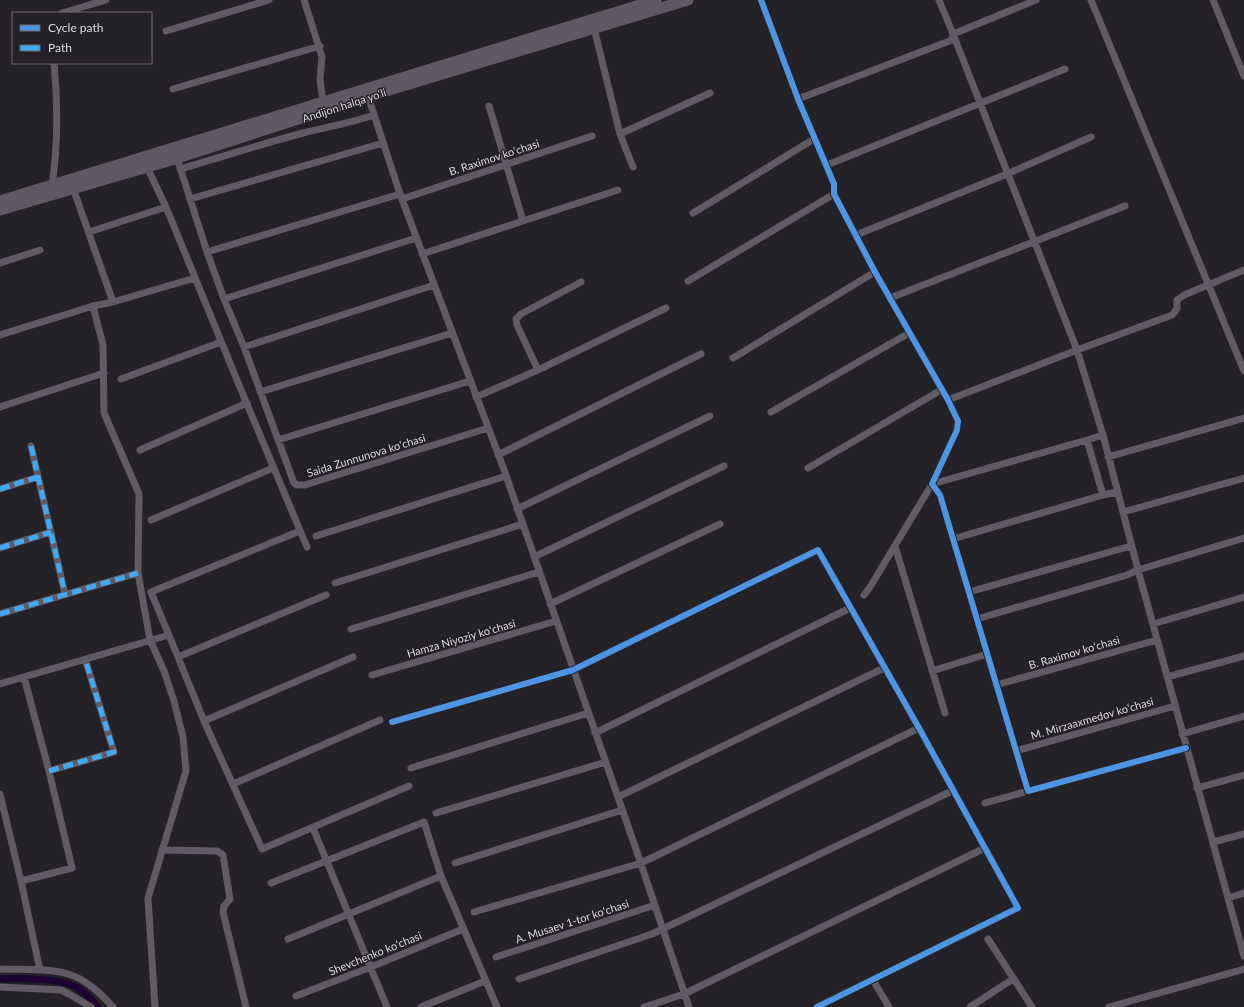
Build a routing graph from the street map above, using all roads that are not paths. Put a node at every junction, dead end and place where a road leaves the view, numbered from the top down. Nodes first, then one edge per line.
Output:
1 (106, 0) edge
2 (269, 0) edge
3 (304, 0) edge
4 (656, 0) edge
5 (688, 0) edge
6 (762, 0) edge
7 (938, 0) edge
8 (1036, 0) edge
9 (1091, 0) edge
10 (1213, 0) edge
11 (65, 12) edge
12 (594, 28) junction
13 (166, 31) dead end
14 (953, 34) junction
15 (320, 46) junction
16 (54, 64) edge
17 (1065, 69) dead end
18 (1244, 76) edge
19 (173, 89) dead end
20 (367, 93) junction
21 (710, 93) dead end
22 (798, 99) junction
23 (323, 102) junction
24 (980, 104) junction
25 (489, 106) dead end
26 (374, 115) junction
27 (620, 134) junction
28 (592, 136) dead end
29 (1091, 137) dead end
30 (814, 139) junction
31 (383, 143) junction
32 (178, 163) junction
33 (506, 165) junction
34 (827, 165) junction
35 (148, 167) junction
36 (633, 167) dead end
37 (1007, 174) junction
38 (52, 185) junction
39 (73, 188) junction
40 (618, 190) dead end
41 (834, 194) junction
42 (401, 196) junction
43 (190, 199) junction
44 (0, 201) edge
45 (1125, 206) dead end
46 (166, 207) junction
47 (0, 210) edge
48 (693, 213) dead end
49 (524, 221) junction
50 (89, 232) junction
51 (856, 235) junction
52 (416, 238) junction
53 (1035, 242) junction
54 (40, 250) dead end
55 (207, 252) junction
56 (422, 254) junction
57 (0, 263) edge
58 (1244, 270) edge
59 (875, 272) junction
60 (195, 278) junction
61 (688, 281) dead end
62 (581, 282) dead end
63 (1210, 285) junction
64 (434, 286) junction
65 (890, 298) junction
66 (224, 299) junction
67 (113, 302) junction
68 (93, 306) junction
69 (666, 308) dead end
70 (452, 333) junction
71 (909, 333) junction
72 (0, 335) edge
73 (221, 342) junction
74 (244, 347) junction
75 (1077, 350) junction
76 (701, 354) dead end
77 (733, 358) dead end
78 (538, 370) junction
79 (1244, 371) edge
80 (104, 373) junction
81 (122, 380) dead end
82 (470, 381) junction
83 (941, 390) junction
84 (260, 392) junction
85 (476, 397) junction
86 (948, 400) junction
87 (247, 404) junction
88 (0, 407) edge
89 (771, 412) dead end
90 (710, 416) dead end
91 (1244, 418) edge
92 (488, 428) junction
93 (1103, 435) junction
94 (278, 440) junction
95 (1087, 440) junction
96 (31, 446) dead end
97 (140, 450) dead end
98 (498, 455) junction
99 (1108, 457) junction
100 (724, 466) dead end
101 (273, 468) junction
102 (808, 468) dead end
103 (506, 476) junction
104 (38, 477) junction
105 (1244, 478) edge
106 (932, 484) junction
107 (0, 489) edge
108 (1117, 492) junction
109 (1103, 495) junction
110 (517, 509) junction
111 (1123, 512) junction
112 (151, 520) dead end
113 (523, 524) junction
114 (720, 524) dead end
115 (300, 531) junction
116 (51, 532) junction
117 (316, 536) dead end
118 (1244, 538) edge
119 (953, 539) junction
120 (895, 546) junction
121 (1131, 546) junction
122 (0, 548) edge
123 (307, 548) dead end
124 (534, 557) junction
125 (1138, 570) junction
126 (539, 572) junction
127 (138, 573) junction
128 (335, 583) dead end
129 (969, 592) junction
130 (65, 594) junction
131 (326, 595) dead end
132 (864, 595) dead end
133 (1244, 597) edge
134 (550, 604) junction
135 (850, 608) junction
136 (0, 614) edge
137 (977, 619) junction
138 (556, 621) junction
139 (1152, 624) junction
140 (351, 629) dead end
141 (169, 635) junction
142 (150, 640) junction
143 (1157, 640) junction
144 (987, 654) junction
145 (178, 656) junction
146 (1244, 656) edge
147 (353, 657) dead end
148 (85, 659) junction
149 (884, 668) junction
150 (573, 670) junction
151 (932, 671) junction
152 (372, 675) dead end
153 (24, 677) junction
154 (1167, 677) junction
155 (0, 684) edge
156 (996, 685) junction
157 (1175, 706) junction
158 (588, 713) junction
159 (945, 713) dead end
160 (1244, 716) edge
161 (380, 720) dead end
162 (204, 721) junction
163 (392, 722) dead end
164 (919, 728) junction
165 (595, 733) junction
166 (1182, 734) junction
167 (1186, 748) junction
168 (1016, 751) junction
169 (606, 762) junction
170 (411, 768) dead end
171 (49, 771) junction
172 (1244, 775) edge
173 (233, 784) junction
174 (409, 786) dead end
175 (1197, 788) junction
176 (954, 790) junction
177 (1028, 791) junction
178 (0, 794) edge
179 (618, 797) junction
180 (985, 803) dead end
181 (622, 810) junction
182 (436, 813) dead end
183 (313, 828) junction
184 (1244, 834) edge
185 (1213, 842) junction
186 (985, 848) junction
187 (162, 850) junction
188 (327, 861) junction
189 (455, 863) dead end
190 (641, 864) junction
191 (441, 876) junction
192 (21, 881) junction
193 (271, 883) dead end
194 (1244, 894) edge
195 (1228, 898) junction
196 (655, 905) junction
197 (474, 912) dead end
198 (349, 913) junction
199 (463, 929) junction
200 (663, 929) junction
201 (288, 939) dead end
202 (988, 939) dead end
203 (1244, 954) edge
204 (496, 957) dead end
205 (371, 967) junction
206 (0, 969) edge
207 (1244, 969) edge
208 (40, 970) junction
209 (518, 979) dead end
210 (1013, 979) junction
211 (873, 980) junction
212 (485, 981) junction
213 (0, 987) edge
214 (684, 994) junction
215 (296, 996) dead end
216 (90, 1007) edge
217 (113, 1007) edge
218 (155, 1007) edge
219 (246, 1007) edge
220 (387, 1007) edge
221 (421, 1007) edge
222 (497, 1007) edge
223 (644, 1007) edge
224 (689, 1007) edge
225 (817, 1007) edge
226 (889, 1007) edge
227 (970, 1007) edge
228 (1032, 1007) edge
229 (1110, 1007) edge

1 - 11 street
2 - 13 street
3 - 15 street
4 - 20 highway, Andijon halqa yo‘li
5 - 12 highway, Andijon halqa yo‘li
6 - 22 street
7 - 14 street
8 - 14 street
9 - 63 street
10 - 18 street
12 - 20 highway, Andijon halqa yo‘li
12 - 27 street
14 - 22 street
14 - 24 street
15 - 19 street
15 - 23 street
16 - 38 street
17 - 24 street
20 - 23 highway, Andijon halqa yo‘li
20 - 26 street
20 - 32 highway, Andijon halqa yo‘li
21 - 27 street
22 - 30 street
23 - 38 highway, Andijon halqa yo‘li
24 - 34 street
24 - 37 street
25 - 33 street
26 - 31 street
26 - 32 street
27 - 36 street
28 - 33 street, B. Raximov koʻchasi
29 - 37 street
30 - 34 street
30 - 48 street
31 - 42 street
31 - 43 street
32 - 35 highway, Andijon halqa yo‘li
32 - 43 street
33 - 42 street, B. Raximov koʻchasi
33 - 49 street
34 - 41 street
35 - 39 highway, Andijon halqa yo‘li
35 - 46 street
37 - 51 street
37 - 53 street
38 - 44 highway, Andijon halqa yo‘li
39 - 47 highway, Andijon halqa yo‘li
39 - 50 street
40 - 49 street
41 - 51 street
41 - 61 street
42 - 52 street
42 - 55 street, B. Raximov koʻchasi
43 - 55 street
45 - 53 street
46 - 50 street
46 - 60 street
49 - 56 street
50 - 67 street
51 - 59 street
52 - 56 street
52 - 66 street
53 - 65 street
53 - 75 street
54 - 57 street
55 - 66 street
56 - 64 street
58 - 63 street
59 - 65 street
59 - 77 street
60 - 67 street
60 - 73 street
62 - 78 street
63 - 75 street
63 - 79 street
64 - 70 street
64 - 74 street
65 - 71 street
66 - 74 street
67 - 68 street
68 - 72 street
68 - 80 street
69 - 78 street
70 - 82 street
70 - 84 street
71 - 83 street
71 - 89 street
73 - 81 street
73 - 87 street
74 - 84 street
75 - 86 street
75 - 93 street
76 - 98 street
78 - 85 street
80 - 88 street
80 - 127 street
82 - 85 street
82 - 94 street
83 - 86 street
83 - 102 street
84 - 94 street
85 - 92 street
86 - 106 street
87 - 97 street
87 - 101 street
90 - 110 street
91 - 99 street
92 - 94 street, Saida Zunnunova koʻchasi
92 - 98 street
93 - 95 street
93 - 99 street
95 - 106 street
95 - 109 street
96 - 104 street
98 - 103 street
99 - 108 street
100 - 124 street
101 - 112 street
101 - 115 street
103 - 110 street
103 - 117 street
104 - 107 street
104 - 116 street
105 - 111 street
106 - 119 street
106 - 120 street
108 - 109 street
108 - 111 street
109 - 119 street
110 - 113 street
111 - 121 street
113 - 124 street
113 - 128 street
114 - 134 street
115 - 123 street
115 - 141 street
116 - 122 street
116 - 130 street
118 - 125 street
119 - 129 street
120 - 132 street
120 - 151 street
121 - 125 street
121 - 129 street
124 - 126 street
125 - 137 street
125 - 139 street
126 - 134 street
126 - 140 street
127 - 130 street
127 - 142 street
129 - 137 street
130 - 136 street
131 - 145 street
133 - 139 street
134 - 138 street
135 - 149 street
135 - 150 street
135 - 165 street
137 - 144 street
138 - 150 street
138 - 152 street, Hamza Niyoziy koʻchasi
139 - 143 street
141 - 142 street
141 - 145 street
142 - 148 street
142 - 187 street
143 - 154 street
143 - 156 street, B. Raximov koʻchasi
144 - 151 street
144 - 156 street
145 - 162 street
146 - 154 street
147 - 162 street
148 - 153 street
148 - 171 street
149 - 164 street
149 - 179 street
150 - 158 street
150 - 163 street
151 - 159 street
153 - 155 street
153 - 171 street
154 - 157 street
156 - 168 street
157 - 166 street
157 - 168 street, M. Mirzaaxmedov koʻchasi
158 - 165 street
158 - 170 street
160 - 166 street
161 - 173 street
162 - 173 street
164 - 176 street
164 - 190 street
165 - 169 street
166 - 167 street
167 - 175 street
167 - 177 street
168 - 177 street
169 - 179 street
169 - 182 street
171 - 192 street
172 - 175 street
173 - 183 street
174 - 183 street
175 - 185 street
176 - 186 street
176 - 200 street
177 - 180 street
178 - 192 street
179 - 181 street
181 - 189 street
181 - 190 street
183 - 188 street
184 - 185 street
185 - 195 street
186 - 211 street
186 - 214 street
187 - 218 street
187 - 219 street
188 - 191 street
188 - 193 street
188 - 198 street
190 - 196 street
190 - 197 street
191 - 198 street
191 - 199 street
192 - 208 street
194 - 195 street
195 - 203 street
196 - 200 street
196 - 204 street, A. Musaev 1-tor koʻchasi
198 - 201 street
198 - 205 street
199 - 205 street, Shevchenko koʻchasi
199 - 212 street
200 - 209 street
200 - 214 street
202 - 210 street
205 - 215 street, Shevchenko koʻchasi
205 - 220 street
206 - 208 street
207 - 229 street
208 - 217 street
210 - 227 street
210 - 228 street
211 - 225 street
211 - 226 street
212 - 221 street
212 - 222 street
213 - 216 street
214 - 223 street
214 - 224 street

